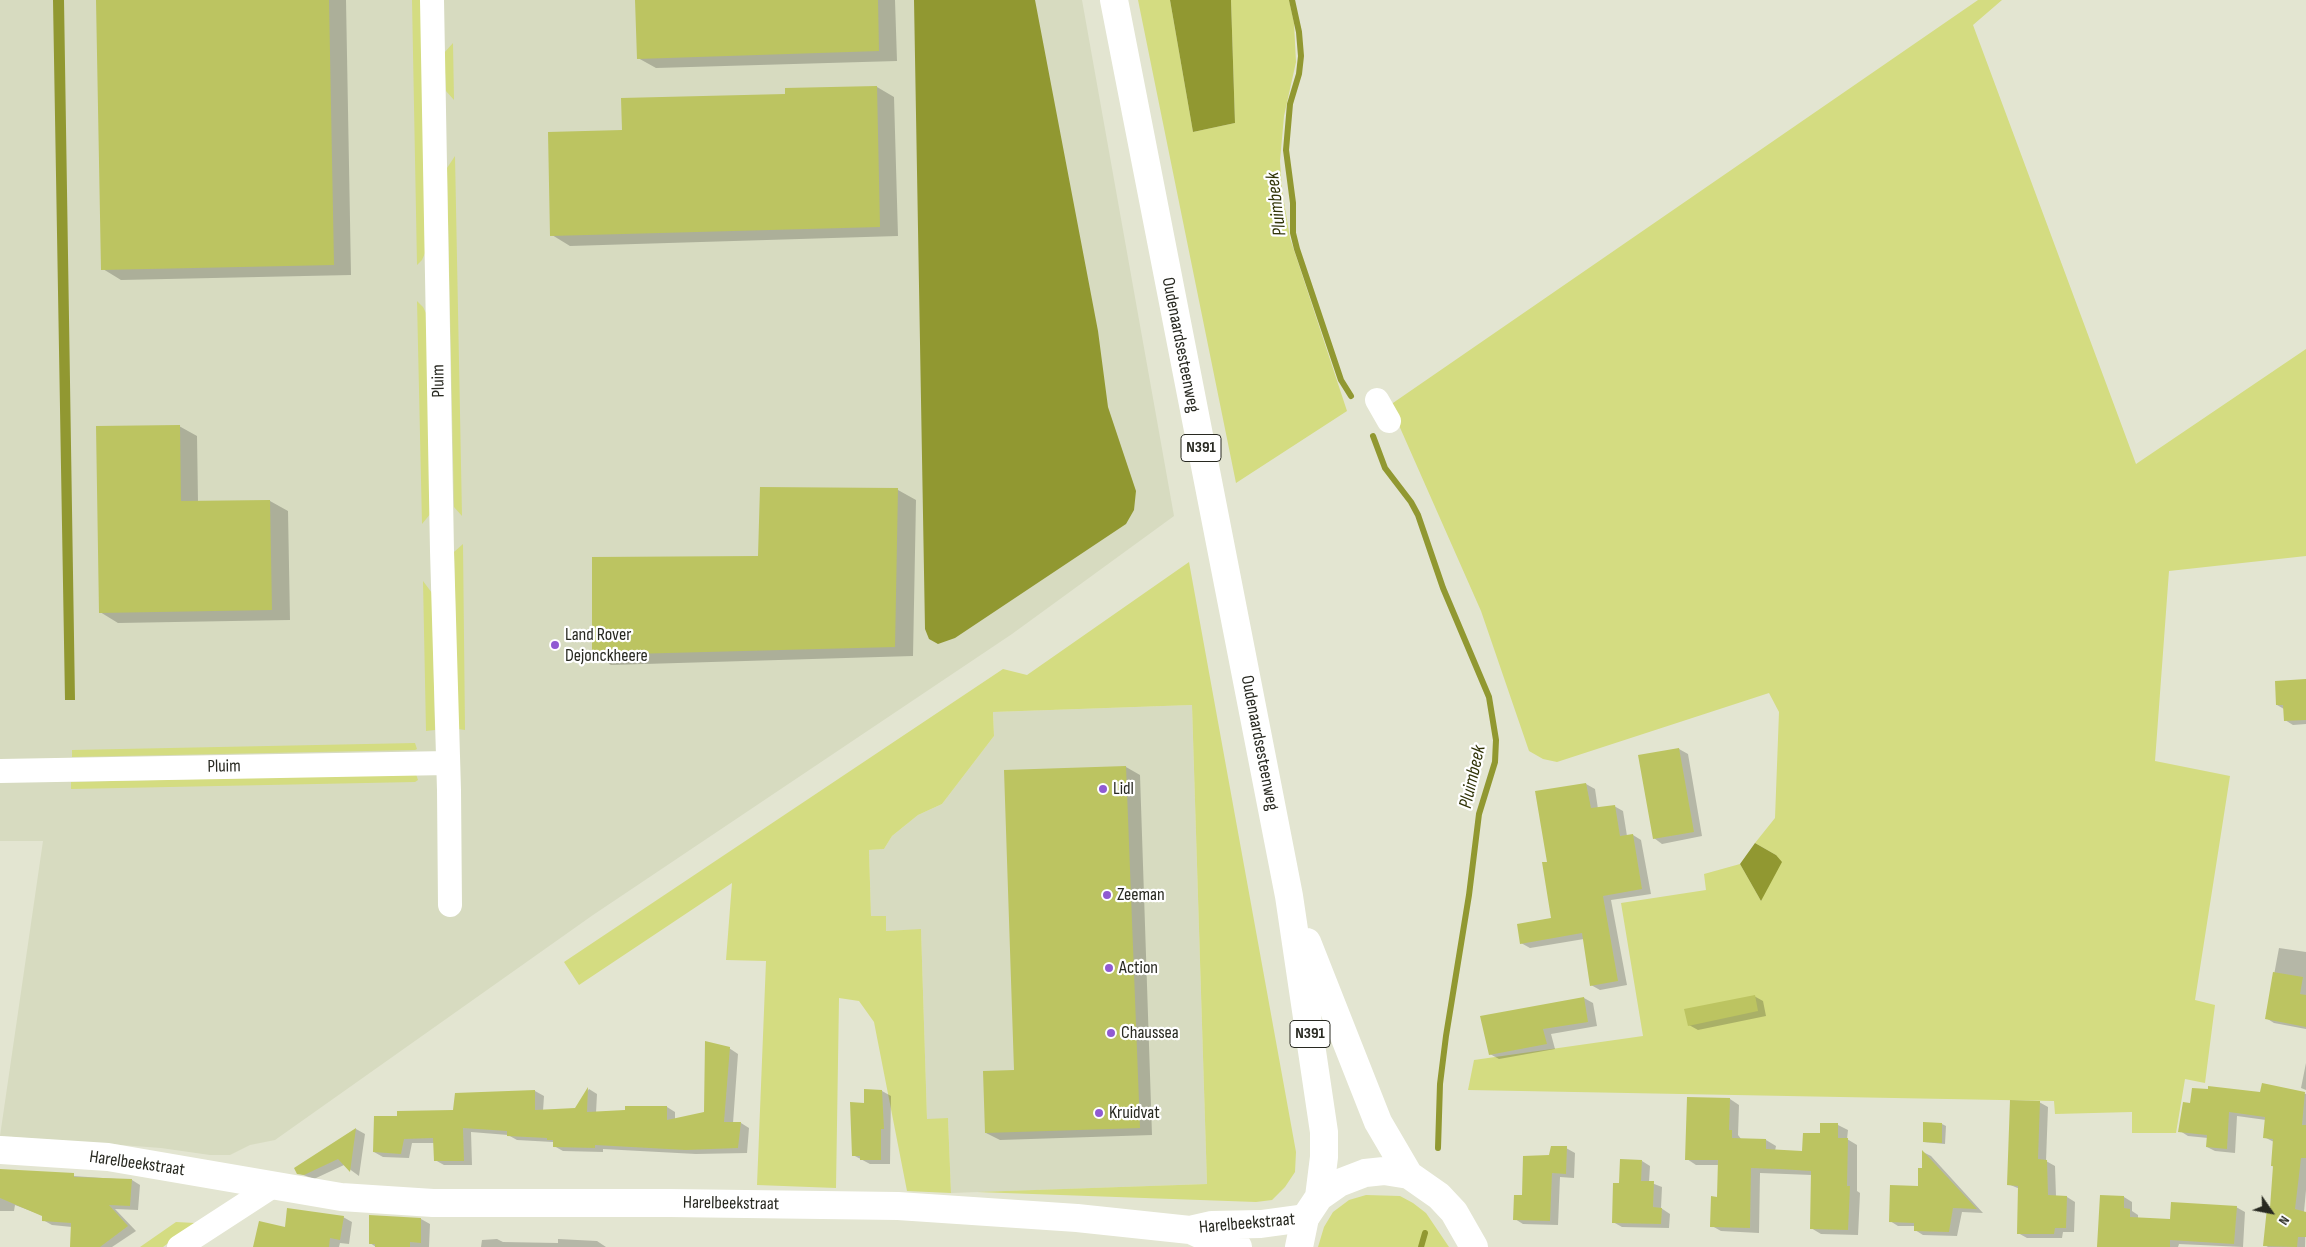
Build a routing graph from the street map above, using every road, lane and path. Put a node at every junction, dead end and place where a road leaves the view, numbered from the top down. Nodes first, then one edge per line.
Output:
1 (432, 0) edge
2 (1114, 0) edge
3 (1377, 400) dead end
4 (1389, 421) dead end
5 (448, 763) junction
6 (0, 771) edge
7 (1289, 896) junction
8 (450, 904) dead end
9 (0, 1150) edge
10 (1409, 1175) junction
11 (273, 1186) junction
12 (1312, 1208) junction
13 (1190, 1230) junction
14 (179, 1247) edge
15 (1238, 1247) edge
16 (1299, 1247) edge
17 (1474, 1247) edge

1 - 5 street, Pluim
2 - 7 main road, Oudenaardsesteenweg / N391
3 - 4 street
5 - 6 street, Pluim
5 - 8 street, Pluim
7 - 10 main road, Oudenaardsesteenweg / N391
7 - 12 main road, Oudenaardsesteenweg / N391
9 - 11 main road, Harelbeekstraat
10 - 12 main road, N391
10 - 17 main road, N391
11 - 13 main road, Harelbeekstraat
11 - 14 street
12 - 13 main road, Harelbeekstraat
12 - 16 main road, N391
13 - 15 main road, Harelbeekstraat

